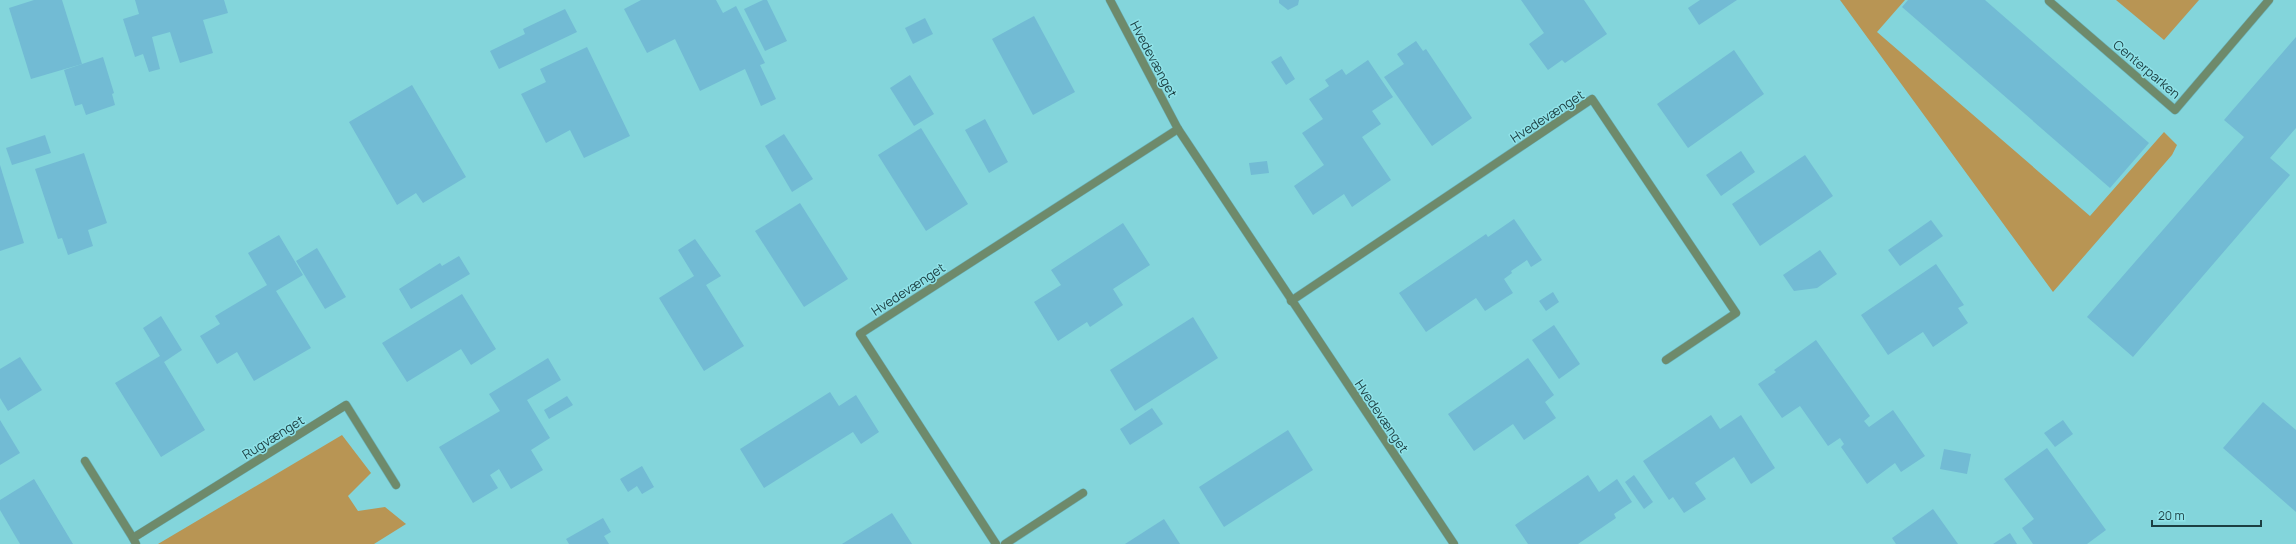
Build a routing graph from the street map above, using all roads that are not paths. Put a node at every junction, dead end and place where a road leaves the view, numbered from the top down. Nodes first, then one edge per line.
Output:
1 (1110, 0) edge
2 (2269, 0) edge
3 (2049, 1) edge
4 (1178, 129) junction
5 (1291, 301) junction
6 (1666, 360) dead end
7 (85, 461) dead end
8 (396, 485) dead end
9 (1083, 493) dead end
10 (134, 541) edge
11 (996, 544) edge
12 (1004, 544) edge
13 (1454, 544) edge

1 - 4 street, Hvedevænget
2 - 3 street, Centerparken
4 - 5 street, Hvedevænget
4 - 11 street, Hvedevænget
5 - 6 street, Hvedevænget
5 - 13 street, Hvedevænget
7 - 10 street, Rugvænget
8 - 10 street, Rugvænget
9 - 12 street

